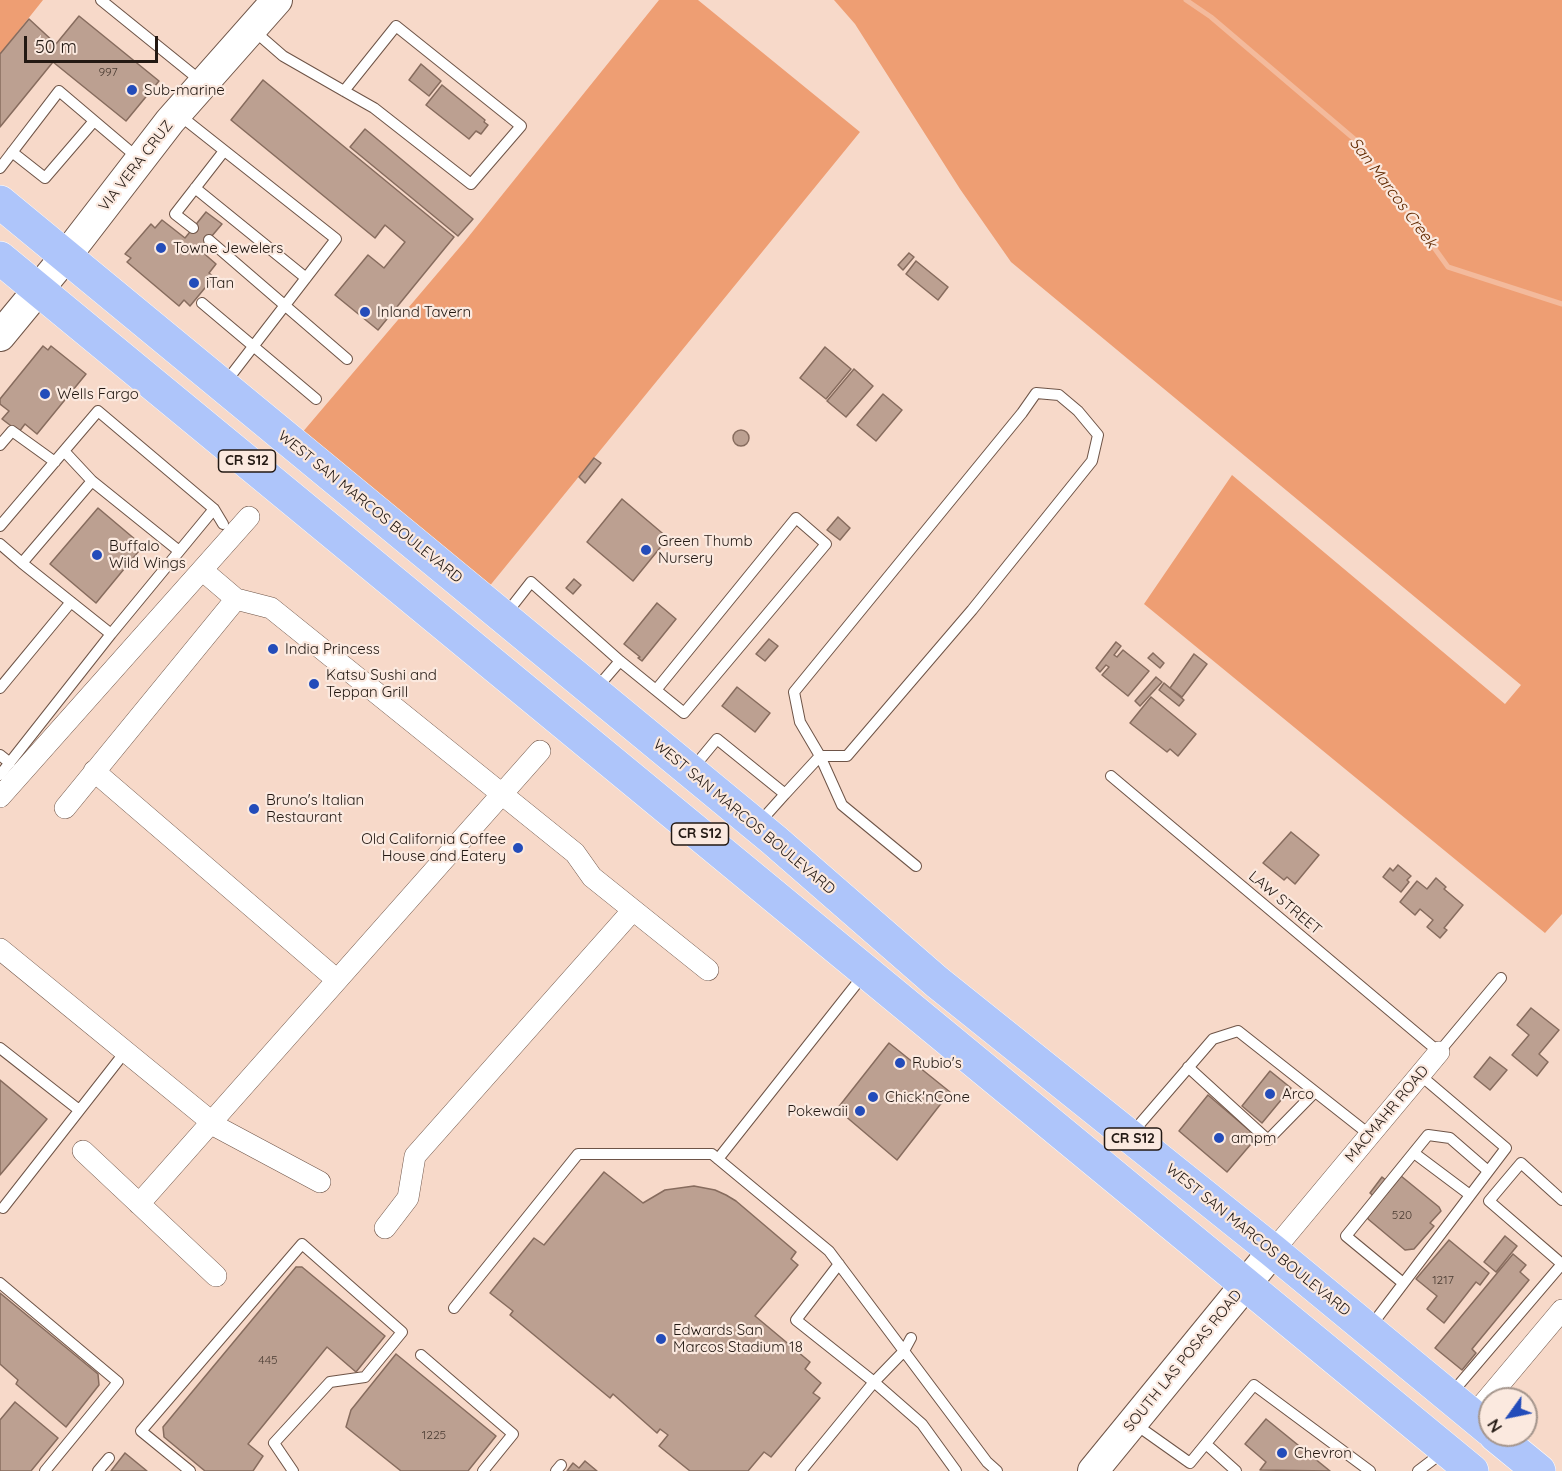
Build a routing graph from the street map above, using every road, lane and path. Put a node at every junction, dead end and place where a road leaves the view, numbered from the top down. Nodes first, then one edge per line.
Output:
1 (101, 0) edge
2 (277, 0) edge
3 (252, 29) junction
4 (204, 83) junction
5 (344, 91) junction
6 (177, 114) junction
7 (94, 121) junction
8 (224, 151) junction
9 (12, 152) junction
10 (141, 160) junction
11 (0, 168) edge
12 (195, 188) junction
13 (0, 202) edge
14 (193, 228) dead end
15 (209, 240) dead end
16 (66, 256) junction
17 (0, 258) edge
18 (306, 278) junction
19 (39, 290) junction
20 (202, 303) dead end
21 (286, 304) junction
22 (0, 336) edge
23 (254, 345) junction
24 (347, 359) dead end
25 (223, 386) junction
26 (316, 399) dead end
27 (0, 445) edge
28 (64, 451) junction
29 (55, 462) junction
30 (92, 481) junction
31 (214, 509) junction
32 (249, 518) dead end
33 (223, 524) dead end
34 (0, 526) edge
35 (0, 544) edge
36 (179, 551) junction
37 (22, 563) junction
38 (202, 570) junction
39 (236, 599) junction
40 (71, 602) junction
41 (504, 617) junction
42 (111, 634) junction
43 (620, 661) junction
44 (0, 688) edge
45 (656, 690) junction
46 (593, 691) junction
47 (565, 722) junction
48 (540, 751) dead end
49 (0, 755) edge
50 (820, 756) junction
51 (10, 763) junction
52 (94, 771) junction
53 (690, 771) junction
54 (0, 775) edge
55 (1111, 776) dead end
56 (502, 794) junction
57 (785, 794) junction
58 (0, 797) edge
59 (65, 808) dead end
60 (757, 826) junction
61 (916, 866) dead end
62 (633, 910) junction
63 (0, 949) edge
64 (708, 970) dead end
65 (866, 972) junction
66 (1501, 978) dead end
67 (337, 980) junction
68 (0, 1048) edge
69 (125, 1052) junction
70 (1439, 1052) junction
71 (1043, 1067) junction
72 (1188, 1067) junction
73 (1420, 1075) junction
74 (1315, 1092) junction
75 (80, 1110) junction
76 (212, 1122) junction
77 (1129, 1136) junction
78 (1370, 1136) junction
79 (83, 1151) dead end
80 (1414, 1153) junction
81 (718, 1159) junction
82 (1488, 1171) junction
83 (321, 1182) dead end
84 (1470, 1195) junction
85 (1562, 1200) edge
86 (139, 1204) junction
87 (3, 1208) dead end
88 (385, 1228) dead end
89 (1273, 1251) junction
90 (839, 1264) junction
91 (1562, 1264) edge
92 (216, 1275) dead end
93 (0, 1283) edge
94 (1245, 1284) junction
95 (1403, 1284) junction
96 (878, 1294) dead end
97 (869, 1304) junction
98 (454, 1308) dead end
99 (1562, 1310) edge
100 (1368, 1329) junction
101 (911, 1338) dead end
102 (904, 1352) junction
103 (421, 1355) dead end
104 (942, 1381) dead end
105 (874, 1382) junction
106 (934, 1392) junction
107 (1477, 1420) edge
108 (973, 1423) dead end
109 (1132, 1423) junction
110 (965, 1433) junction
111 (1206, 1444) junction
112 (1446, 1449) junction
113 (109, 1458) dead end
114 (45, 1471) edge
115 (98, 1471) edge
116 (190, 1471) edge
117 (293, 1471) edge
118 (483, 1471) edge
119 (801, 1471) edge
120 (956, 1471) edge
121 (997, 1471) edge
122 (1093, 1471) edge
123 (1236, 1471) edge
124 (1370, 1471) edge
125 (1418, 1471) edge
126 (1472, 1471) edge
127 (1539, 1471) edge

1 - 4 lane
2 - 3 main road, VIA VERA CRUZ
3 - 4 main road, VIA VERA CRUZ
3 - 5 lane
4 - 6 main road, VIA VERA CRUZ
5 - 5 lane
6 - 8 lane
6 - 10 main road, VIA VERA CRUZ
7 - 9 lane
7 - 9 lane
7 - 10 lane
8 - 12 lane
8 - 18 lane
9 - 11 lane
10 - 16 main road, VIA VERA CRUZ
12 - 14 lane
12 - 18 lane
13 - 16 main road, WEST SAN MARCOS BOULEVARD / CR S12
15 - 21 lane
16 - 19 main road, VIA VERA CRUZ
16 - 25 main road, WEST SAN MARCOS BOULEVARD / CR S12
17 - 19 main road, CR S12
18 - 21 lane
19 - 22 main road, VIA VERA CRUZ
19 - 47 main road, CR S12
20 - 23 lane
21 - 23 lane
21 - 24 lane
23 - 25 lane
23 - 26 lane
25 - 41 main road, WEST SAN MARCOS BOULEVARD / CR S12
27 - 29 lane
28 - 29 lane
28 - 30 lane
28 - 31 lane
29 - 34 lane
30 - 36 lane
30 - 37 lane
31 - 33 lane
31 - 36 lane
32 - 38 street
35 - 37 lane
36 - 42 lane
37 - 40 lane
38 - 39 street
38 - 58 street
39 - 52 street
39 - 56 street
40 - 42 lane
40 - 44 lane
41 - 43 lane
41 - 46 main road, WEST SAN MARCOS BOULEVARD / CR S12
42 - 51 lane
43 - 45 lane
43 - 46 lane
45 - 45 lane
46 - 47 main road
46 - 53 main road, WEST SAN MARCOS BOULEVARD / CR S12
47 - 65 main road, CR S12
48 - 56 street
49 - 51 lane
50 - 50 lane
50 - 57 lane
50 - 61 lane
51 - 54 lane
52 - 59 street
52 - 67 street
53 - 57 lane
53 - 60 main road, WEST SAN MARCOS BOULEVARD / CR S12
55 - 70 lane, LAW STREET
56 - 62 street
56 - 67 street
57 - 60 lane
60 - 71 main road, WEST SAN MARCOS BOULEVARD / CR S12
62 - 64 street
62 - 88 street
63 - 69 street
65 - 71 main road
65 - 81 lane
65 - 94 main road, CR S12
66 - 70 lane, MACMAHR ROAD
67 - 76 street
68 - 75 lane
69 - 75 lane
69 - 76 street
70 - 73 street, MACMAHR ROAD
71 - 77 main road, WEST SAN MARCOS BOULEVARD / CR S12
72 - 74 lane
72 - 74 lane
72 - 77 lane
73 - 78 street, MACMAHR ROAD
73 - 82 lane
74 - 78 lane
75 - 87 lane
76 - 83 street
76 - 86 street
77 - 89 main road, WEST SAN MARCOS BOULEVARD / CR S12
78 - 89 street, MACMAHR ROAD
79 - 86 street
80 - 82 lane
80 - 84 lane
80 - 95 lane
81 - 90 lane
81 - 98 lane
82 - 84 lane
84 - 95 lane
85 - 91 lane
86 - 92 street
89 - 94 main road, SOUTH LAS POSAS ROAD
89 - 100 main road, WEST SAN MARCOS BOULEVARD / CR S12
90 - 97 lane
90 - 105 lane
91 - 107 lane
93 - 114 lane
94 - 109 main road, SOUTH LAS POSAS ROAD
94 - 112 main road, CR S12
95 - 100 lane
96 - 97 lane
97 - 102 lane
99 - 107 street
100 - 107 main road, WEST SAN MARCOS BOULEVARD / CR S12
101 - 102 lane
102 - 105 lane
102 - 106 lane
103 - 118 lane
104 - 106 lane
105 - 119 lane
105 - 120 lane
106 - 110 lane
107 - 127 main road, WEST SAN MARCOS BOULEVARD / CR S12
108 - 110 lane
109 - 111 lane
109 - 122 main road, SOUTH LAS POSAS ROAD
110 - 121 lane
111 - 123 lane
111 - 124 lane
112 - 125 lane
112 - 126 main road, CR S12
113 - 115 lane
116 - 117 lane

